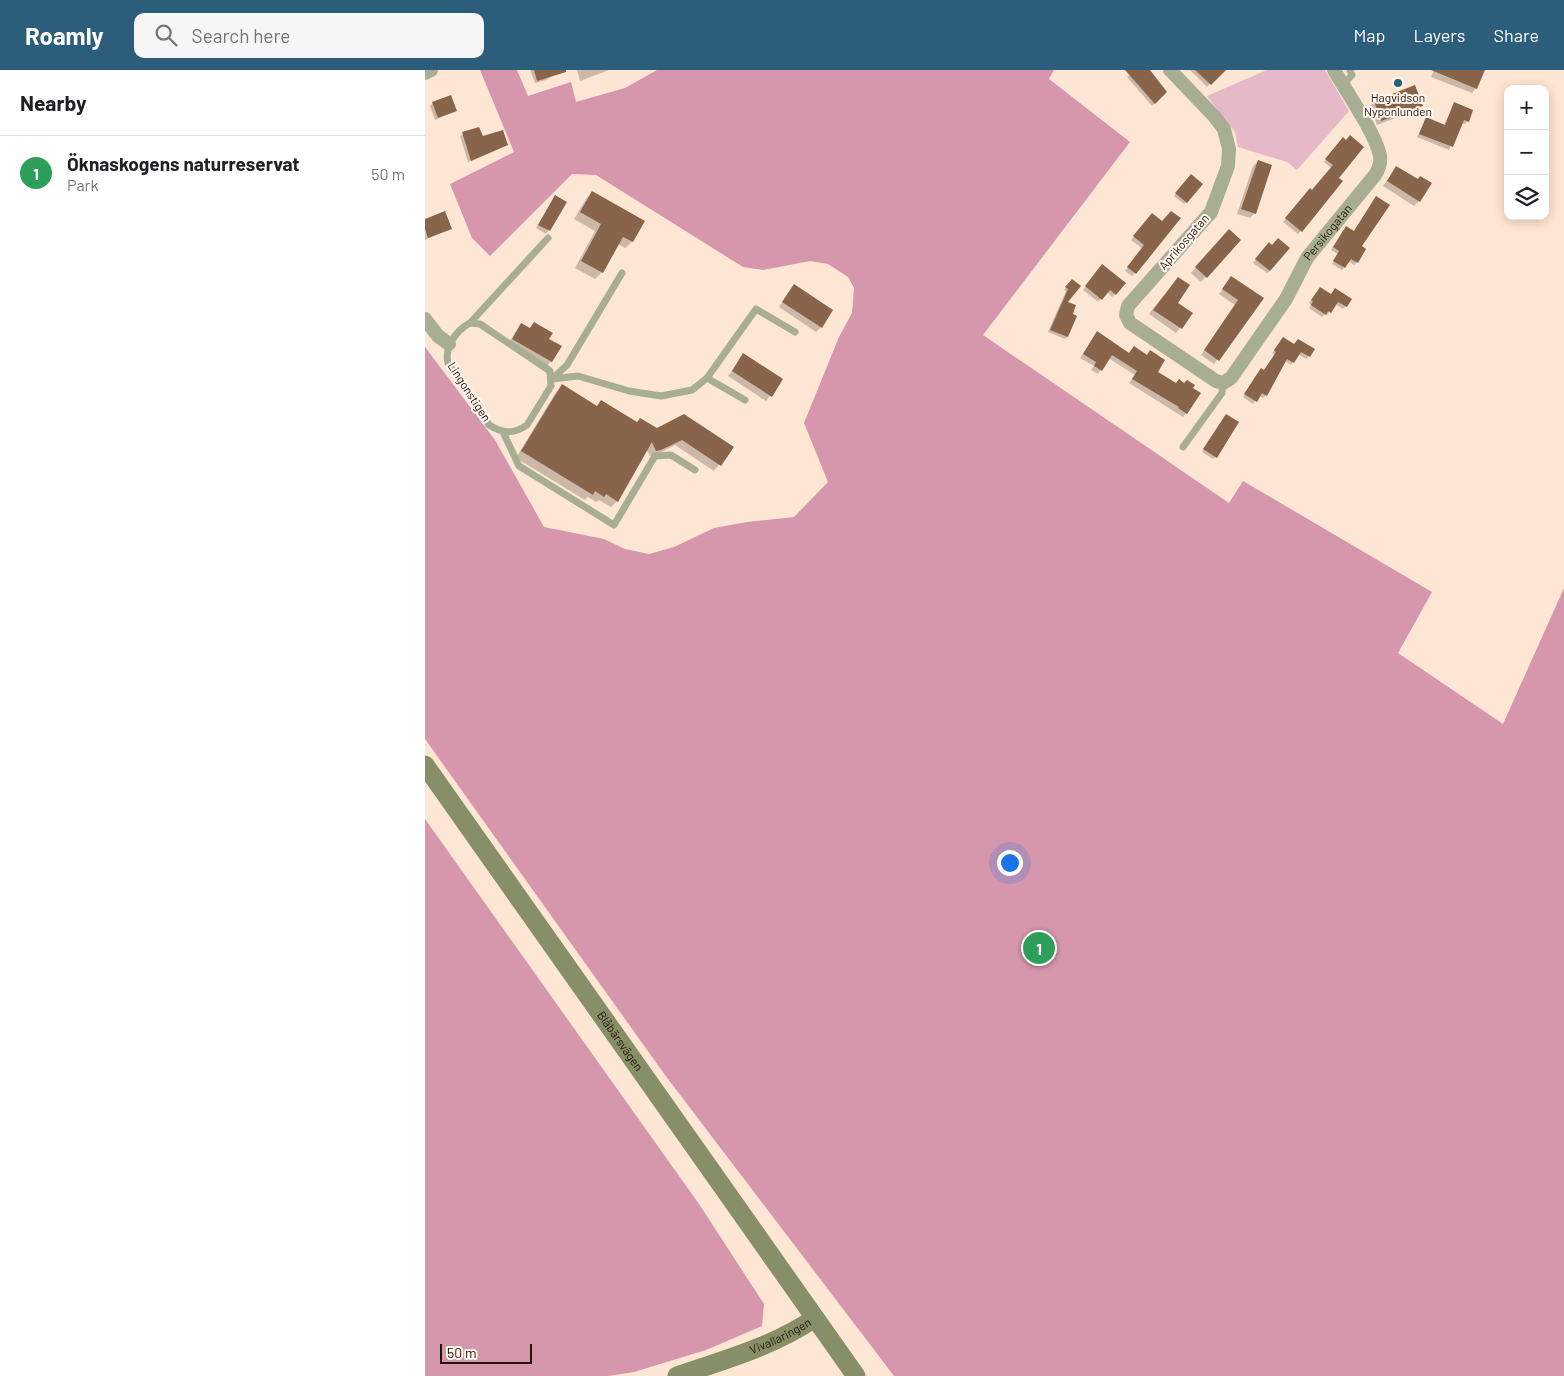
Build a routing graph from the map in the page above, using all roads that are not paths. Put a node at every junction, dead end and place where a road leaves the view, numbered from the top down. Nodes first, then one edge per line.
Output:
1 (431, 70) edge
2 (1170, 70) edge
3 (1334, 70) edge
4 (1350, 70) edge
5 (425, 73) edge
6 (1343, 85) junction
7 (548, 238) dead end
8 (622, 273) dead end
9 (425, 319) edge
10 (470, 323) junction
11 (795, 332) dead end
12 (449, 344) junction
13 (707, 378) junction
14 (552, 379) junction
15 (1219, 382) junction
16 (745, 400) dead end
17 (503, 432) junction
18 (1183, 447) dead end
19 (695, 470) dead end
20 (425, 765) edge
21 (815, 1318) junction
22 (677, 1376) edge
23 (856, 1376) edge

1 - 5 street
2 - 15 street, Aprikosgatan
3 - 6 street, Persikogatan
4 - 6 lane
6 - 15 street, Persikogatan
7 - 10 lane, Lingonstigen
8 - 14 lane, Lingonstigen
9 - 12 street, Lingonstigen
10 - 12 lane, Lingonstigen
10 - 14 lane
11 - 13 lane
12 - 17 lane, Lingonstigen
13 - 14 lane
13 - 16 lane
14 - 17 lane, Lingonstigen
15 - 18 lane
17 - 19 lane
20 - 21 street, Blåbärsvägen
21 - 22 street, Vivallaringen
21 - 23 street, Vivallaringen

